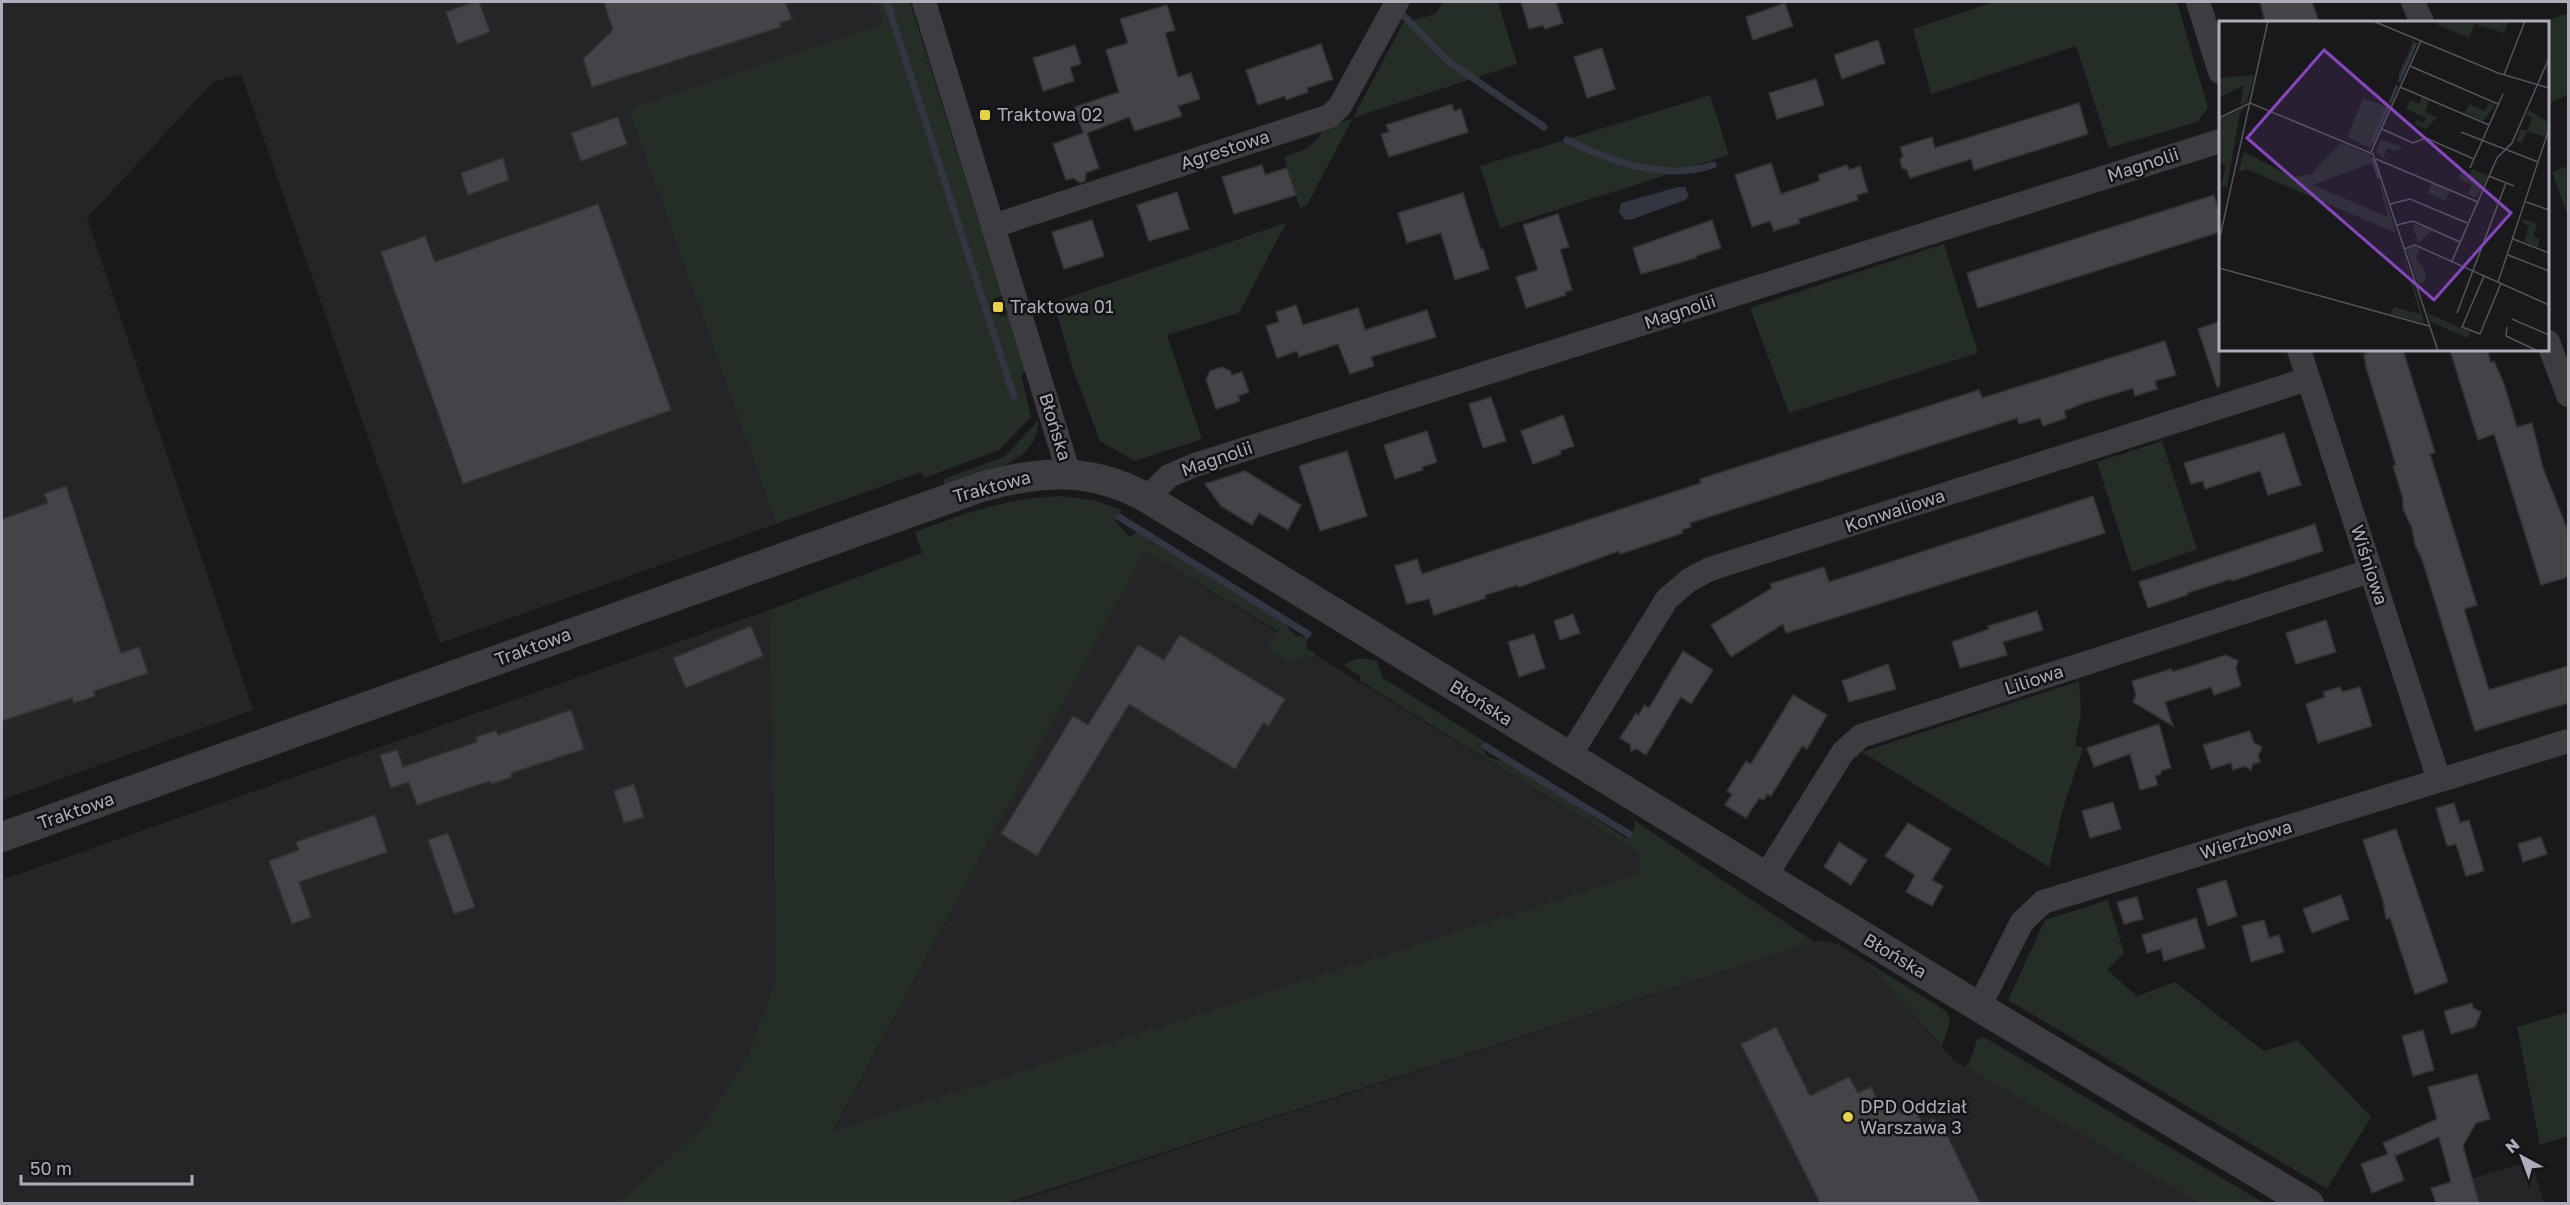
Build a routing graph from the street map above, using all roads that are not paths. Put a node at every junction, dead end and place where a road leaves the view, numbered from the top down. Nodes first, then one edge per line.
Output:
1 (924, 2) edge
2 (1397, 2) edge
3 (2198, 2) edge
4 (2413, 2) edge
5 (2422, 21) edge
6 (2219, 69) edge
7 (2219, 141) edge
8 (993, 226) junction
9 (2549, 347) edge
10 (2299, 351) edge
11 (2307, 379) junction
12 (2568, 395) edge
13 (1069, 474) junction
14 (1147, 498) junction
15 (2370, 571) junction
16 (2568, 741) edge
17 (1569, 757) junction
18 (2439, 780) junction
19 (2, 837) edge
20 (1765, 877) junction
21 (1979, 1007) junction
22 (2309, 1203) edge

1 - 8 street, Błońska
2 - 8 street, Agrestowa
3 - 6 street
4 - 5 street
7 - 14 street, Magnolii
8 - 13 street, Błońska
9 - 12 street
10 - 11 street, Wiśniowa
11 - 15 street, Wiśniowa
11 - 17 street, Konwaliowa
13 - 14 street, Błońska
13 - 19 street, Traktowa
14 - 17 street, Błońska
15 - 18 street, Wiśniowa
15 - 20 street, Liliowa
16 - 18 street, Wierzbowa
17 - 20 street, Błońska
18 - 21 street, Wierzbowa
20 - 21 street, Błońska
21 - 22 street, Błońska

